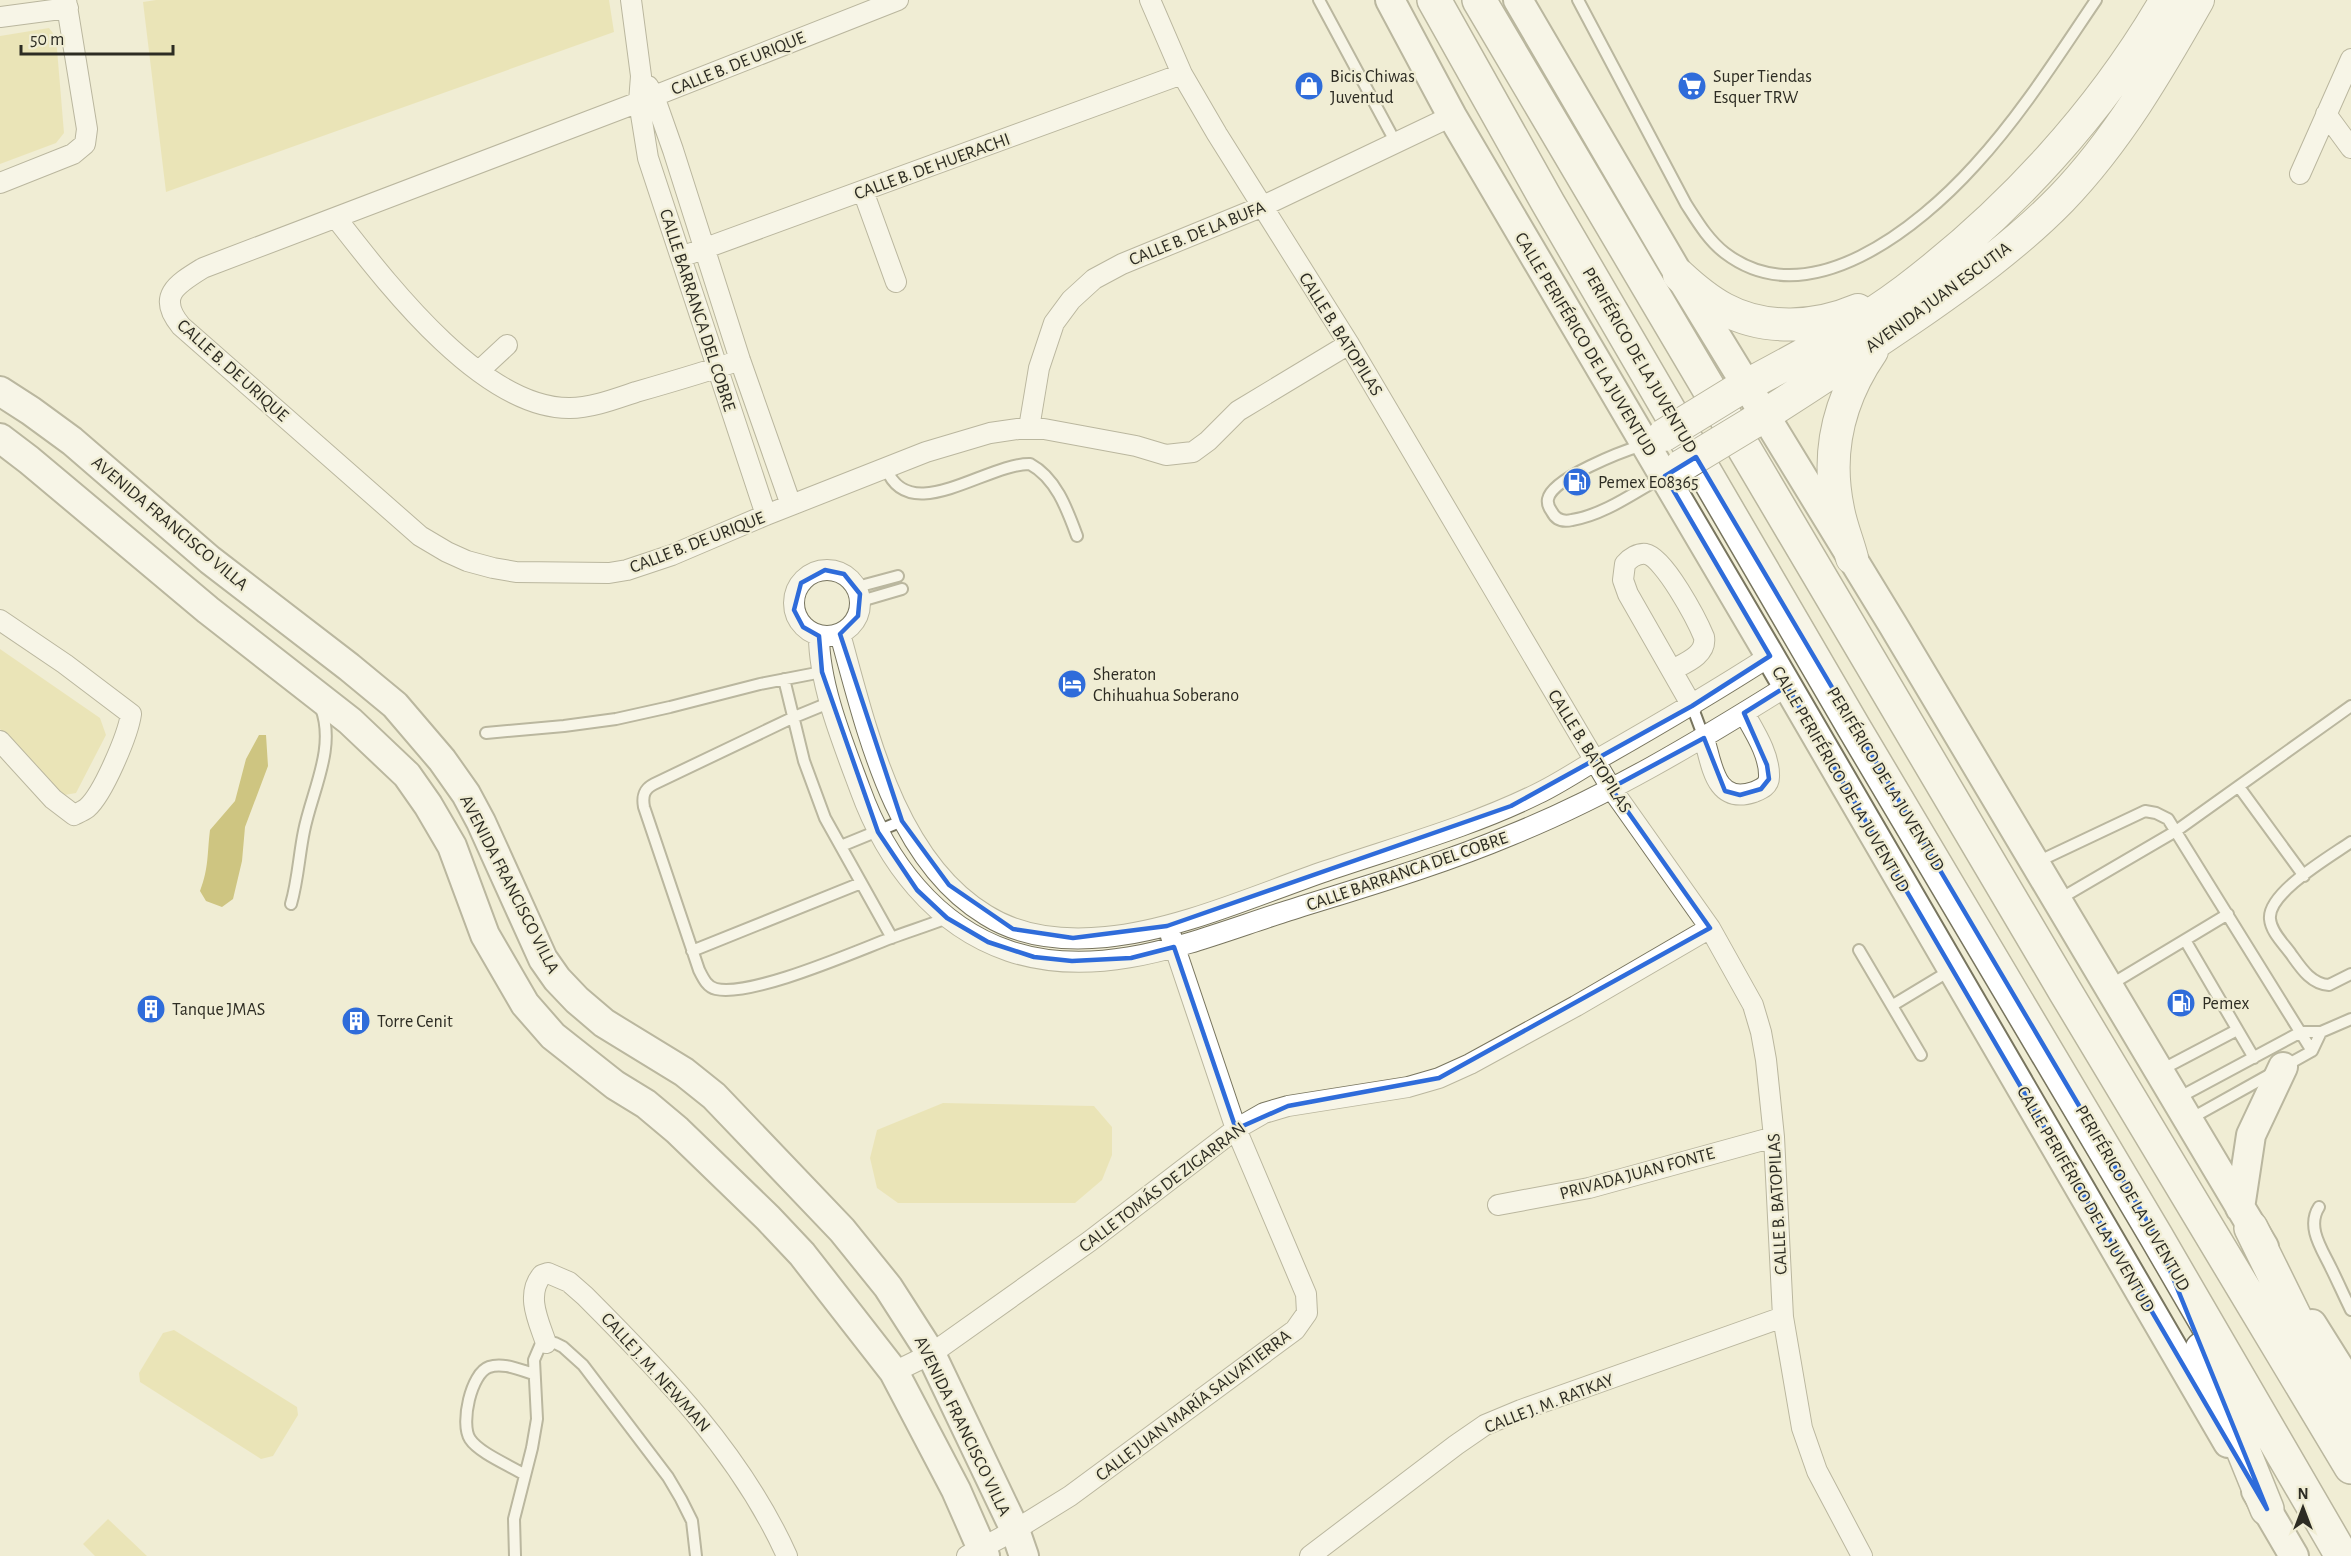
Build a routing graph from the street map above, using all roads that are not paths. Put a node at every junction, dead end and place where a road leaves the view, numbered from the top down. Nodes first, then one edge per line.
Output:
1 (631, 0) edge
2 (898, 0) edge
3 (1150, 0) edge
4 (1319, 0) edge
5 (1390, 0) edge
6 (1434, 0) edge
7 (1479, 0) edge
8 (1518, 0) edge
9 (1578, 0) edge
10 (2096, 0) edge
11 (2166, 0) edge
12 (2198, 0) edge
13 (67, 4) edge
14 (0, 17) edge
15 (2351, 59) edge
16 (1182, 74) junction
17 (647, 99) junction
18 (2326, 114) junction
19 (1452, 116) junction
20 (1396, 143) junction
21 (2059, 147) junction
22 (2351, 148) edge
23 (2084, 172) junction
24 (2300, 174) dead end
25 (0, 183) edge
26 (863, 191) junction
27 (1261, 207) junction
28 (336, 218) junction
29 (705, 248) junction
30 (681, 257) junction
31 (1679, 275) junction
32 (896, 282) dead end
33 (1906, 290) junction
34 (1879, 341) junction
35 (1349, 344) junction
36 (507, 345) dead end
37 (740, 360) junction
38 (717, 368) junction
39 (479, 371) junction
40 (1741, 389) junction
41 (0, 391) edge
42 (1759, 418) junction
43 (1029, 428) junction
44 (0, 438) edge
45 (1655, 440) junction
46 (886, 468) junction
47 (1673, 471) junction
48 (791, 505) junction
49 (766, 515) junction
50 (1077, 536) dead end
51 (1852, 558) junction
52 (898, 576) dead end
53 (902, 589) dead end
54 (859, 594) junction
55 (0, 620) edge
56 (840, 634) junction
57 (819, 636) junction
58 (1770, 656) junction
59 (1672, 670) junction
60 (822, 672) junction
61 (784, 679) junction
62 (1787, 686) junction
63 (316, 693) junction
64 (831, 702) junction
65 (1692, 706) junction
66 (2351, 706) edge
67 (1744, 713) junction
68 (792, 718) junction
69 (486, 733) dead end
70 (1704, 738) junction
71 (0, 741) edge
72 (1595, 760) junction
73 (2239, 787) junction
74 (1611, 788) junction
75 (902, 821) junction
76 (1450, 829) junction
77 (2176, 831) junction
78 (878, 832) junction
79 (2351, 842) edge
80 (841, 846) junction
81 (1461, 856) junction
82 (2034, 863) junction
83 (2304, 876) junction
84 (861, 883) junction
85 (2058, 900) junction
86 (291, 904) dead end
87 (2228, 914) junction
88 (947, 918) junction
89 (1167, 926) junction
90 (1710, 928) junction
91 (1038, 935) junction
92 (892, 938) junction
93 (2185, 940) junction
94 (1174, 947) junction
95 (1859, 950) dead end
96 (692, 951) junction
97 (1034, 957) junction
98 (1952, 970) junction
99 (2351, 974) edge
100 (2108, 986) junction
101 (1893, 1005) junction
102 (2351, 1019) edge
103 (2237, 1030) junction
104 (2301, 1032) junction
105 (2321, 1032) junction
106 (2312, 1051) junction
107 (1921, 1055) dead end
108 (2254, 1058) junction
109 (2283, 1067) junction
110 (2158, 1072) junction
111 (2181, 1110) junction
112 (1236, 1129) junction
113 (1774, 1137) junction
114 (1498, 1205) dead end
115 (2319, 1207) dead end
116 (2246, 1218) junction
117 (2156, 1236) junction
118 (2351, 1310) edge
119 (1783, 1317) junction
120 (546, 1343) junction
121 (931, 1354) junction
122 (894, 1372) junction
123 (534, 1374) junction
124 (2351, 1386) edge
125 (2351, 1431) edge
126 (2351, 1467) edge
127 (525, 1475) junction
128 (2267, 1509) junction
129 (1020, 1543) edge
130 (978, 1553) edge
131 (515, 1556) edge
132 (696, 1556) edge
133 (787, 1556) edge
134 (1310, 1556) edge
135 (1862, 1556) edge
136 (2294, 1556) edge
137 (2342, 1556) edge

1 - 17 street
2 - 17 street, CALLE B. DE URIQUE
3 - 16 street, CALLE B. BATOPILAS
4 - 20 lane
5 - 19 main road, CALLE PERIFÉRICO DE LA JUVENTUD
6 - 117 highway, PERIFÉRICO DE LA JUVENTUD
7 - 126 highway
8 - 31 main road
9 - 10 lane
11 - 21 main road, AVENIDA JUAN ESCUTIA
12 - 23 main road, AVENIDA JUAN ESCUTIA
13 - 14 street
13 - 25 street
15 - 18 street
16 - 26 street, CALLE B. DE HUERACHI
16 - 27 street, CALLE B. BATOPILAS
17 - 28 street, CALLE B. DE URIQUE
17 - 29 street, CALLE BARRANCA DEL COBRE
17 - 30 street, CALLE BARRANCA DEL COBRE
18 - 22 street
18 - 24 street
19 - 20 street, CALLE B. DE LA BUFA
19 - 45 main road, CALLE PERIFÉRICO DE LA JUVENTUD
20 - 27 street, CALLE B. DE LA BUFA
21 - 23 main road
21 - 33 main road, AVENIDA JUAN ESCUTIA
23 - 34 main road, AVENIDA JUAN ESCUTIA
26 - 29 street, CALLE B. DE HUERACHI
26 - 32 street
27 - 35 street, CALLE B. BATOPILAS
27 - 43 street, CALLE B. DE LA BUFA
28 - 39 street
28 - 49 street, CALLE B. DE URIQUE
29 - 30 street, CALLE B. DE HUERACHI
29 - 37 street, CALLE BARRANCA DEL COBRE
30 - 38 street, CALLE BARRANCA DEL COBRE
31 - 33 main road
31 - 40 main road
33 - 40 main road, AVENIDA JUAN ESCUTIA
34 - 42 main road, AVENIDA JUAN ESCUTIA
34 - 51 main road
35 - 43 street, CALLE B. DE URIQUE
35 - 72 street, CALLE B. BATOPILAS
36 - 39 street
37 - 38 street
37 - 48 street, CALLE BARRANCA DEL COBRE
38 - 39 street
38 - 49 street, CALLE BARRANCA DEL COBRE
40 - 42 main road
40 - 45 main road, AVENIDA JUAN ESCUTIA, bridge
41 - 121 main road, AVENIDA FRANCISCO VILLA
42 - 47 main road, AVENIDA JUAN ESCUTIA, bridge
42 - 51 main road
43 - 46 street, CALLE B. DE URIQUE
44 - 63 main road, AVENIDA FRANCISCO VILLA
45 - 47 main road, CALLE PERIFÉRICO DE LA JUVENTUD
45 - 47 lane
46 - 48 street, CALLE B. DE URIQUE
46 - 50 lane
47 - 58 main road, CALLE PERIFÉRICO DE LA JUVENTUD
48 - 49 street, CALLE B. DE URIQUE
51 - 82 main road
52 - 54 lane
53 - 54 lane
54 - 56 street
54 - 57 street
55 - 71 street
56 - 57 street
56 - 75 street, CALLE BARRANCA DEL COBRE
57 - 60 street, CALLE BARRANCA DEL COBRE
58 - 62 main road, CALLE PERIFÉRICO DE LA JUVENTUD
58 - 65 street, CALLE BARRANCA DEL COBRE
59 - 59 street
59 - 65 street
60 - 61 lane
60 - 64 street, CALLE BARRANCA DEL COBRE
61 - 68 lane
61 - 69 lane
62 - 67 street, CALLE BARRANCA DEL COBRE
62 - 98 main road, CALLE PERIFÉRICO DE LA JUVENTUD
63 - 86 lane
63 - 122 main road, AVENIDA FRANCISCO VILLA
64 - 68 lane
64 - 78 street, CALLE BARRANCA DEL COBRE
65 - 70 lane
65 - 72 street, CALLE BARRANCA DEL COBRE
66 - 73 lane
67 - 70 street, CALLE BARRANCA DEL COBRE
67 - 70 street
68 - 80 lane
68 - 96 lane
70 - 74 street, CALLE BARRANCA DEL COBRE
72 - 74 street, CALLE B. BATOPILAS
72 - 76 street, CALLE BARRANCA DEL COBRE
73 - 77 lane
73 - 83 lane
74 - 81 street, CALLE BARRANCA DEL COBRE
74 - 90 street, CALLE B. BATOPILAS
75 - 78 lane
75 - 91 street, CALLE BARRANCA DEL COBRE
76 - 81 street
76 - 89 street, CALLE BARRANCA DEL COBRE
77 - 82 lane
77 - 85 lane
77 - 87 lane
78 - 80 lane
78 - 88 street, CALLE BARRANCA DEL COBRE
79 - 83 lane
80 - 84 lane
81 - 94 street, CALLE BARRANCA DEL COBRE
82 - 85 main road
83 - 99 lane
84 - 92 lane
84 - 96 lane
85 - 100 main road
87 - 93 lane
87 - 104 lane
88 - 92 lane
88 - 97 street, CALLE BARRANCA DEL COBRE
89 - 91 street, CALLE BARRANCA DEL COBRE
89 - 94 street, CALLE JUAN MARÍA SALVATIERRA
90 - 112 street, CALLE TOMÁS DE ZIGARRAN
90 - 113 street, CALLE B. BATOPILAS
91 - 97 street
92 - 96 lane
93 - 100 lane
93 - 103 lane
94 - 97 street, CALLE BARRANCA DEL COBRE
94 - 112 street, CALLE JUAN MARÍA SALVATIERRA
95 - 101 lane
98 - 101 lane
98 - 128 main road, CALLE PERIFÉRICO DE LA JUVENTUD
100 - 110 main road
101 - 107 lane
102 - 105 lane
103 - 108 lane
103 - 110 lane
104 - 105 lane
104 - 106 lane
104 - 108 lane
105 - 106 lane
106 - 109 lane
108 - 111 lane
109 - 111 lane
109 - 116 main road
110 - 111 main road
111 - 116 main road
112 - 121 street, CALLE TOMÁS DE ZIGARRAN
112 - 129 street, CALLE JUAN MARÍA SALVATIERRA
113 - 114 street, PRIVADA JUAN FONTE
113 - 119 street, CALLE B. BATOPILAS
115 - 118 lane
116 - 124 main road
116 - 125 highway
117 - 128 highway
117 - 137 highway, PERIFÉRICO DE LA JUVENTUD
119 - 134 street, CALLE J. M. RATKAY
119 - 135 street, CALLE B. BATOPILAS
120 - 123 lane
120 - 132 lane
120 - 133 street, CALLE J. M. NEWMAN
121 - 122 street, CALLE TOMÁS DE ZIGARRAN
121 - 129 main road, AVENIDA FRANCISCO VILLA
122 - 130 main road, AVENIDA FRANCISCO VILLA
123 - 127 lane
123 - 127 lane
127 - 131 lane
128 - 136 main road, CALLE PERIFÉRICO DE LA JUVENTUD
129 - 130 street, CALLE JUAN MARÍA SALVATIERRA

